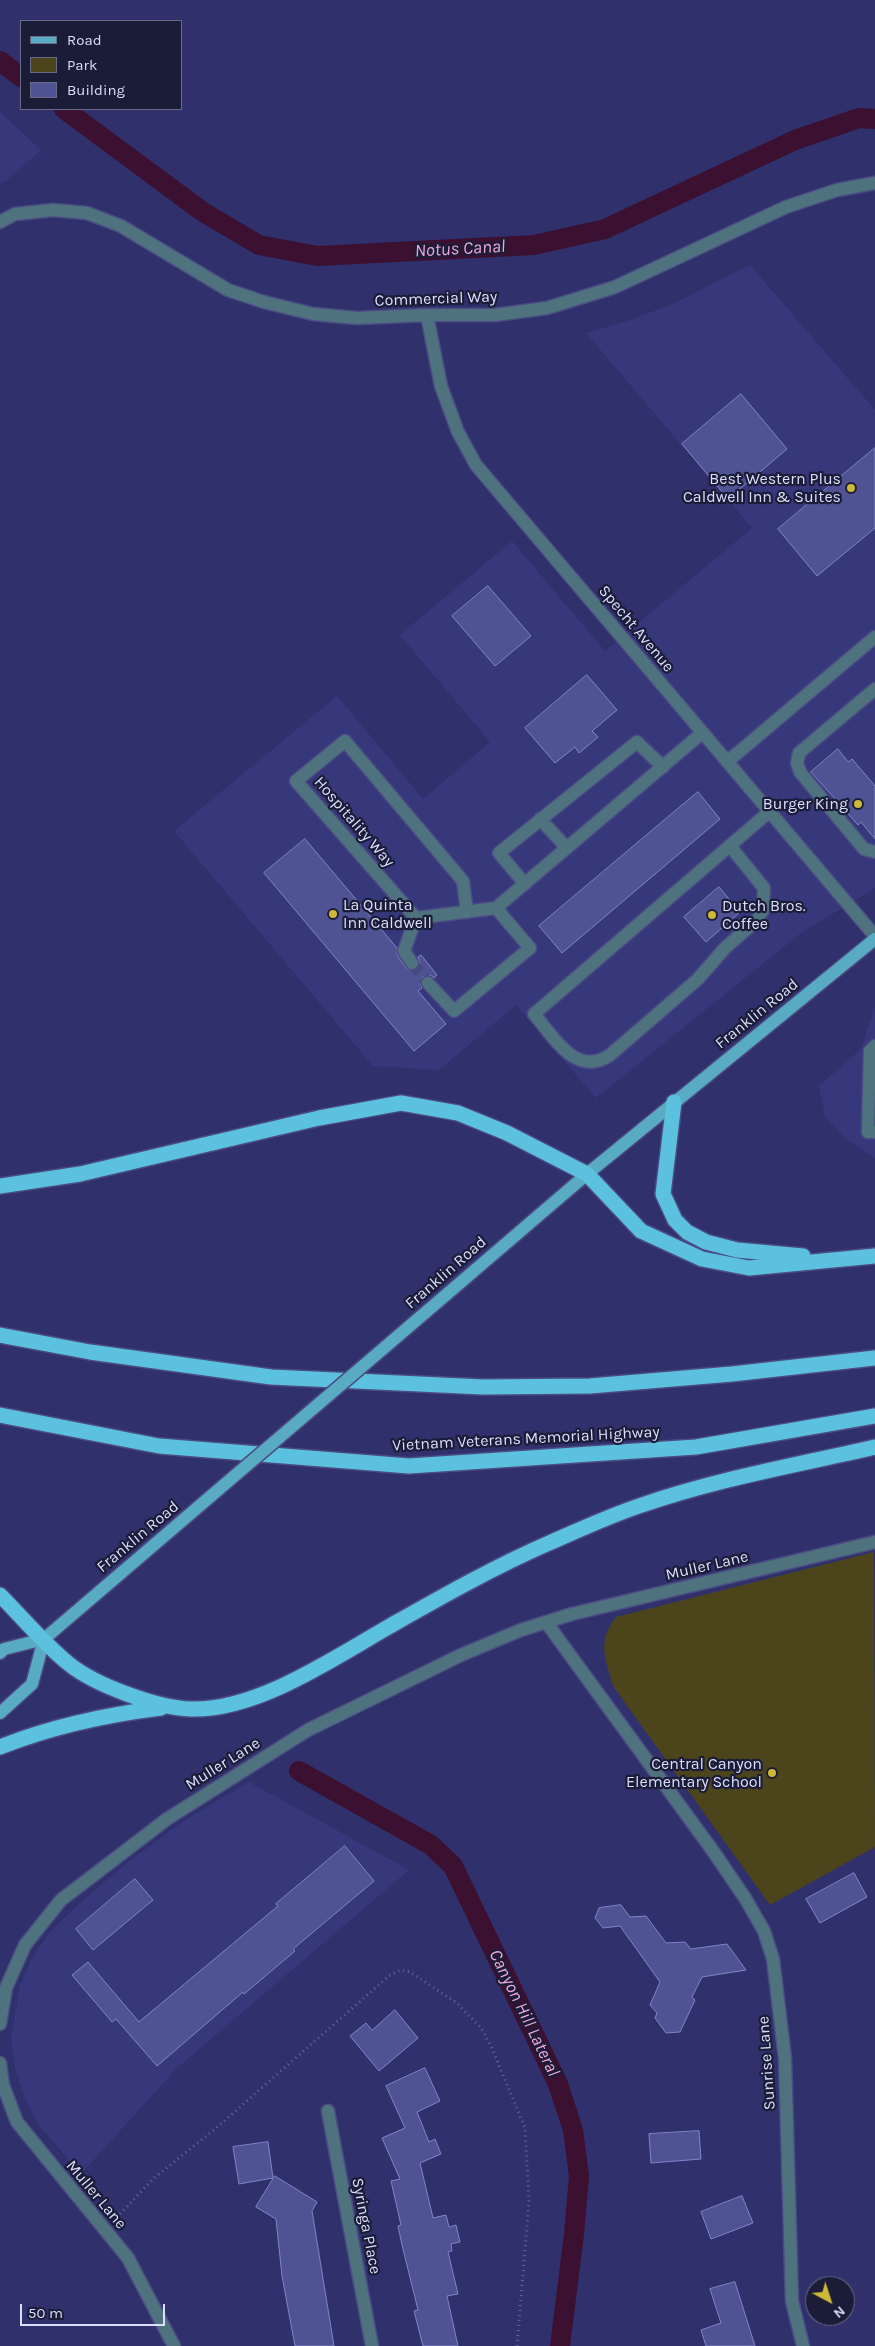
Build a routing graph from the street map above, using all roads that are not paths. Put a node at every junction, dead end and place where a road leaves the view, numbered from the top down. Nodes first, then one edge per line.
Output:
1 (875, 183) edge
2 (0, 222) edge
3 (427, 315) junction
4 (875, 637) edge
5 (875, 689) edge
6 (702, 733) junction
7 (727, 762) junction
8 (663, 766) junction
9 (769, 812) junction
10 (540, 819) junction
11 (730, 846) junction
12 (567, 848) junction
13 (875, 852) edge
14 (525, 884) junction
15 (496, 908) junction
16 (467, 912) junction
17 (416, 918) junction
18 (875, 938) edge
19 (412, 963) tunnel mouth
20 (428, 983) tunnel mouth
21 (875, 1046) edge
22 (674, 1102) junction
23 (875, 1132) edge
24 (587, 1174) junction
25 (0, 1186) edge
26 (875, 1256) edge
27 (836, 1259) junction
28 (0, 1336) edge
29 (875, 1358) edge
30 (0, 1415) edge
31 (875, 1416) edge
32 (875, 1447) edge
33 (875, 1542) edge
34 (0, 1595) edge
35 (546, 1622) junction
36 (44, 1639) junction
37 (0, 1653) edge
38 (169, 1707) junction
39 (0, 1713) edge
40 (0, 1747) edge
41 (0, 2024) edge
42 (0, 2063) edge
43 (328, 2111) dead end
44 (174, 2346) edge
45 (372, 2346) edge
46 (803, 2346) edge

1 - 3 street, Commercial Way
2 - 3 street, Commercial Way
3 - 6 street, Specht Avenue
4 - 7 street
5 - 13 street
6 - 7 street, Specht Avenue
6 - 8 street
7 - 9 street, Specht Avenue
8 - 10 street
8 - 12 street
9 - 11 street
9 - 18 street, Specht Avenue
10 - 12 street
10 - 14 street
11 - 11 street
12 - 14 street
14 - 15 street
15 - 16 street
15 - 20 street
16 - 17 street
16 - 17 street, Hospitality Way
17 - 19 street
18 - 22 main road, Franklin Road
21 - 23 street
22 - 24 main road, Franklin Road
22 - 27 highway
24 - 25 highway
24 - 27 highway
24 - 36 main road, Franklin Road, bridge
26 - 27 highway
28 - 29 highway
30 - 31 highway, Vietnam Veterans Memorial Highway
32 - 38 highway
33 - 35 street, Muller Lane
34 - 36 highway
35 - 41 street, Muller Lane
35 - 46 street, Sunrise Lane
36 - 37 main road, Franklin Road
36 - 38 highway
36 - 39 main road
38 - 40 highway
42 - 44 street, Muller Lane
43 - 45 street, Syringa Place

